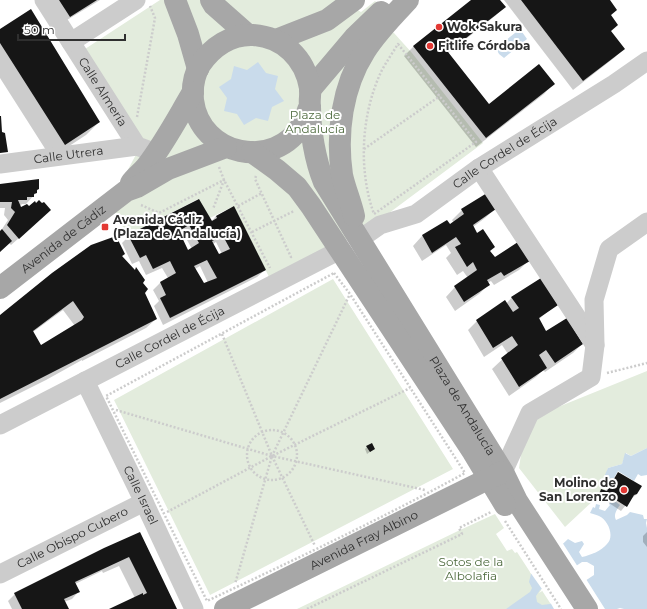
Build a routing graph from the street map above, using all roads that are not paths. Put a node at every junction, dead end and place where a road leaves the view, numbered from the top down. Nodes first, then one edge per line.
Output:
1 (44, 0) edge
2 (136, 0) edge
3 (175, 0) edge
4 (211, 0) edge
5 (354, 0) edge
6 (395, 0) edge
7 (408, 0) edge
8 (329, 10) edge
9 (248, 35) junction
10 (276, 40) junction
11 (71, 42) junction
12 (647, 61) edge
13 (198, 69) junction
14 (192, 92) junction
15 (310, 98) junction
16 (226, 147) junction
17 (146, 150) junction
18 (258, 157) junction
19 (0, 164) edge
20 (479, 168) junction
21 (126, 191) junction
22 (647, 222) edge
23 (360, 239) junction
24 (340, 250) junction
25 (0, 288) edge
26 (595, 345) junction
27 (85, 382) junction
28 (0, 425) edge
29 (496, 476) junction
30 (144, 502) junction
31 (505, 509) junction
32 (0, 574) edge
33 (194, 609) edge
34 (225, 609) edge
35 (572, 609) edge
36 (587, 609) edge

1 - 11 street, Calle Almería
2 - 11 street
3 - 13 main road
4 - 9 main road
5 - 8 main road
6 - 15 main road
7 - 23 main road
8 - 10 main road
9 - 10 main road, Plaza de Andalucía
9 - 13 main road, Plaza de Andalucía
10 - 15 main road, Plaza de Andalucía
11 - 17 street, Calle Almería
12 - 20 street, Calle Cordel de Écija
13 - 14 main road, Plaza de Andalucía
14 - 16 main road, Plaza de Andalucía
14 - 17 main road, Avenida de Cádiz
15 - 18 main road, Plaza de Andalucía
15 - 23 main road, Plaza de Andalucía
16 - 18 main road, Plaza de Andalucía
16 - 21 main road, Avenida de Cádiz
17 - 19 street, Calle Utrera
17 - 21 main road, Avenida de Cádiz
18 - 24 main road, Plaza de Andalucía
20 - 23 street, Calle Cordel de Écija
20 - 26 street
21 - 25 main road, Avenida de Cádiz
22 - 26 street
23 - 29 main road, Plaza de Andalucía
24 - 27 street, Calle Cordel de Écija
24 - 29 main road, Plaza de Andalucía
26 - 29 street
27 - 28 street, Calle Cordel de Écija
27 - 30 street, Calle Israel
29 - 31 main road
29 - 34 main road, Avenida Fray Albino
30 - 32 street, Calle Obispo Cubero
30 - 33 street, Calle Israel
31 - 35 main road
31 - 36 main road

